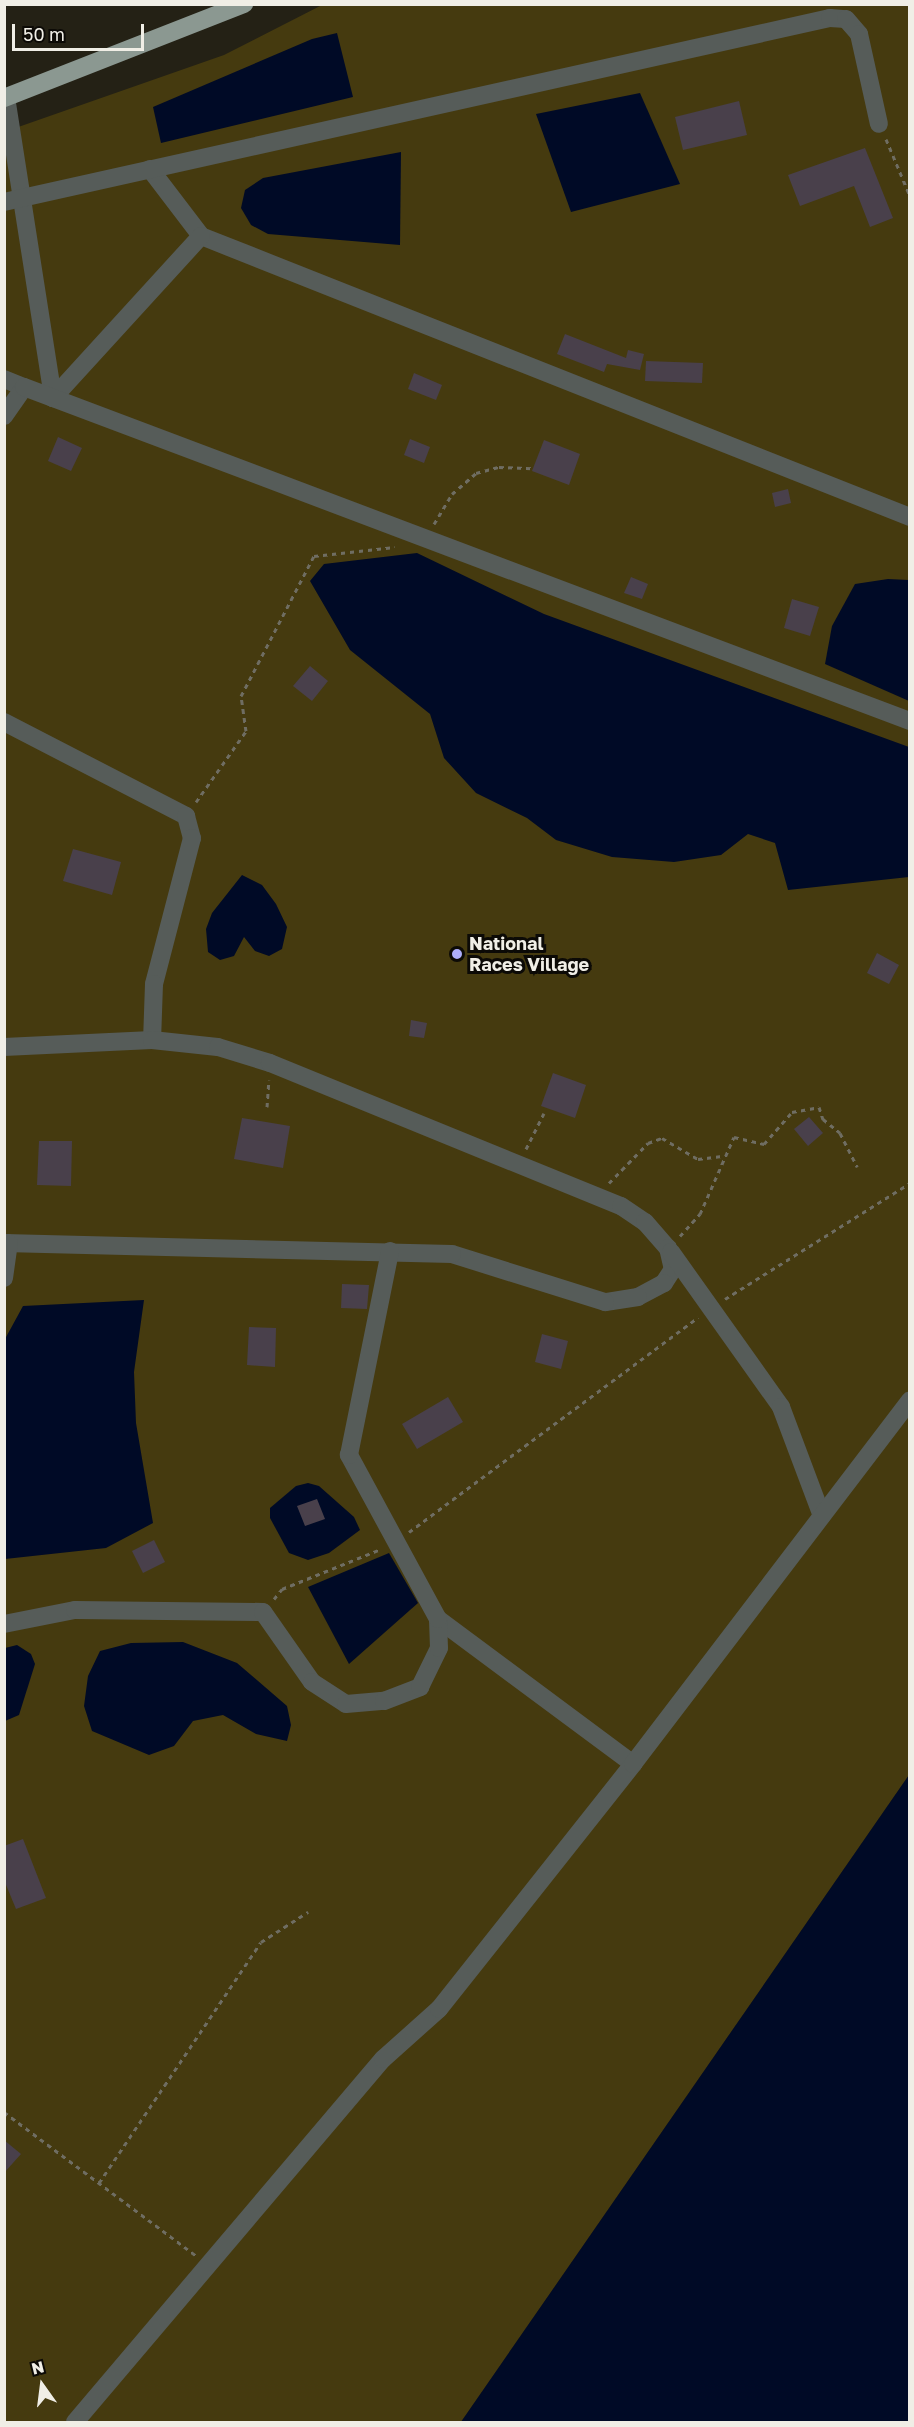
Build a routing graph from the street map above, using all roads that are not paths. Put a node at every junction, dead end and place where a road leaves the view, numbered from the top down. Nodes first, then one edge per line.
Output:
1 (244, 4) edge
2 (5, 98) edge
3 (879, 124) road end
4 (150, 169) junction
5 (13, 200) edge
6 (201, 236) junction
7 (4, 379) edge
8 (24, 387) junction
9 (52, 398) junction
10 (4, 416) edge
11 (909, 517) edge
12 (909, 721) edge
13 (4, 722) edge
14 (153, 1040) junction
15 (4, 1047) edge
16 (7, 1243) edge
17 (668, 1248) junction
18 (390, 1251) junction
19 (4, 1278) edge
20 (909, 1400) edge
21 (822, 1516) junction
22 (438, 1619) junction
23 (4, 1624) edge
24 (633, 1764) junction
25 (75, 2422) edge

1 - 2 main road
2 - 5 lane
3 - 4 lane
4 - 5 lane
4 - 6 lane
5 - 9 lane
6 - 9 lane
6 - 11 lane
7 - 8 lane
8 - 9 lane
8 - 10 lane
9 - 12 lane
13 - 14 lane
14 - 15 lane
14 - 17 lane
16 - 18 lane
16 - 19 lane
17 - 18 lane
17 - 21 lane
18 - 22 lane
20 - 21 lane
21 - 24 lane
22 - 23 lane
22 - 24 lane
24 - 25 lane

